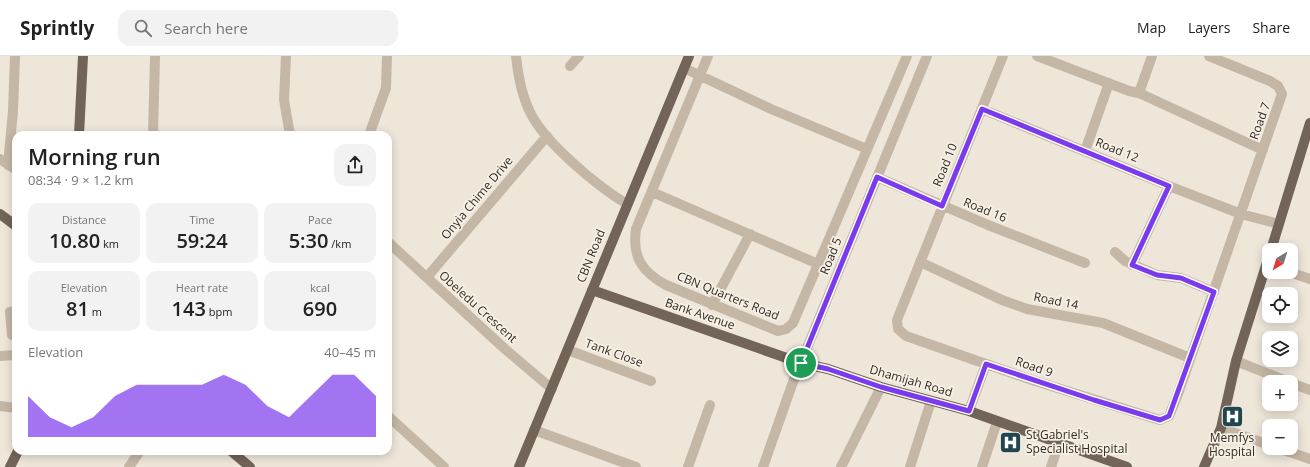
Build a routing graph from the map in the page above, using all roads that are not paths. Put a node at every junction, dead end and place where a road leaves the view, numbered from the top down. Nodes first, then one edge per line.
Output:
1 (15, 56) edge
2 (83, 56) edge
3 (155, 56) edge
4 (286, 56) edge
5 (386, 56) edge
6 (516, 56) edge
7 (579, 56) edge
8 (689, 56) edge
9 (708, 56) edge
10 (907, 56) edge
11 (927, 56) edge
12 (1003, 56) edge
13 (1037, 56) edge
14 (1152, 56) edge
15 (1209, 56) edge
16 (570, 66) dead end
17 (684, 68) junction
18 (700, 76) junction
19 (1109, 83) junction
20 (1134, 92) junction
21 (982, 109) junction
22 (1310, 126) edge
23 (79, 131) edge
24 (153, 131) edge
25 (289, 131) edge
26 (370, 131) edge
27 (548, 136) junction
28 (867, 149) junction
29 (1263, 150) junction
30 (1085, 151) junction
31 (8, 165) edge
32 (877, 177) junction
33 (1169, 186) junction
34 (652, 192) junction
35 (627, 204) junction
36 (942, 206) junction
37 (0, 214) edge
38 (1242, 214) junction
39 (12, 223) edge
40 (1279, 224) junction
41 (750, 234) junction
42 (1273, 243) edge
43 (392, 246) edge
44 (1115, 252) dead end
45 (920, 262) junction
46 (1084, 263) dead end
47 (818, 264) junction
48 (1132, 265) junction
49 (1298, 275) edge
50 (426, 277) junction
51 (1263, 279) edge
52 (1310, 279) edge
53 (592, 290) junction
54 (1214, 292) junction
55 (712, 305) junction
56 (12, 312) edge
57 (898, 329) joint
58 (12, 335) dead end
59 (568, 350) junction
60 (12, 355) edge
61 (0, 356) edge
62 (1190, 358) junction
63 (1236, 361) junction
64 (801, 363) junction
65 (986, 364) junction
66 (1272, 375) edge
67 (651, 381) dead end
68 (1298, 384) edge
69 (1309, 386) edge
70 (881, 387) junction
71 (552, 389) junction
72 (931, 401) junction
73 (710, 405) dead end
74 (0, 406) edge
75 (12, 408) edge
76 (969, 411) junction
77 (1165, 419) joint
78 (392, 420) edge
79 (997, 422) junction
80 (1221, 428) junction
81 (534, 430) junction
82 (1059, 443) junction
83 (1262, 443) edge
84 (16, 455) edge
85 (137, 455) edge
86 (236, 455) edge
87 (1298, 455) edge
88 (1310, 459) edge
89 (10, 467) edge
90 (129, 467) edge
91 (250, 467) edge
92 (444, 467) edge
93 (519, 467) edge
94 (636, 467) edge
95 (688, 467) edge
96 (763, 467) edge
97 (841, 467) edge
98 (910, 467) edge
99 (982, 467) edge
100 (1051, 467) edge
101 (1127, 467) edge
102 (1204, 467) edge

1 - 31 street
2 - 23 main road
3 - 24 street
4 - 25 street
5 - 26 street
6 - 27 street
7 - 16 street
8 - 17 main road, CBN Road
9 - 18 street, CBN Quarters Road
10 - 28 street, CBN Quarters Road
11 - 32 street, Road 5
12 - 21 street, Road 10
13 - 19 street
14 - 20 street
15 - 29 street, Road 7
17 - 18 street
17 - 35 main road, CBN Road
18 - 28 street
18 - 34 street, CBN Quarters Road
19 - 20 street
19 - 30 street
20 - 29 street
21 - 30 street, Road 12
21 - 36 street, Road 10
22 - 40 main road
27 - 35 street
27 - 50 street, Onyia Chime Drive
28 - 47 street, CBN Quarters Road
29 - 38 street, Road 7
30 - 33 street, Road 12
32 - 36 street, Road 16
32 - 64 street, Road 5
33 - 38 street, Road 12
33 - 48 street
34 - 41 street
34 - 55 street, CBN Quarters Road
35 - 53 main road, CBN Road
36 - 45 street, Road 10
36 - 46 street, Road 16
37 - 39 main road
38 - 40 street, Road 12
38 - 54 street, Road 7
40 - 42 main road
41 - 47 street
41 - 55 street
43 - 50 street, Obeledu Crescent
44 - 48 street
45 - 57 street, Road 10
45 - 62 street, Road 14
47 - 55 street, CBN Quarters Road
48 - 54 street
49 - 52 street
50 - 71 street, Obeledu Crescent
51 - 63 main road
53 - 59 main road, CBN Road
53 - 64 main road, Bank Avenue
54 - 62 street, Road 7
56 - 58 street
57 - 65 street, Road 9
59 - 67 street, Tank Close
59 - 71 main road, CBN Road
60 - 61 street
62 - 77 street, Road 7
63 - 66 street
63 - 80 main road
64 - 70 main road, Dhamijah Road
64 - 96 street, Road 5
65 - 76 street
65 - 77 street, Road 9
68 - 69 street
70 - 72 main road, Dhamijah Road
70 - 97 street
71 - 81 main road, CBN Road
72 - 76 main road, Dhamijah Road
72 - 98 street
73 - 95 street
74 - 75 street
76 - 79 main road, Dhamijah Road
78 - 92 street
79 - 82 main road, Dhamijah Road
79 - 99 street
80 - 83 street
80 - 102 main road
81 - 93 main road, CBN Road
81 - 94 street
82 - 100 street
82 - 101 main road, Dhamijah Road
84 - 89 main road
85 - 90 street
86 - 91 main road
87 - 88 street

